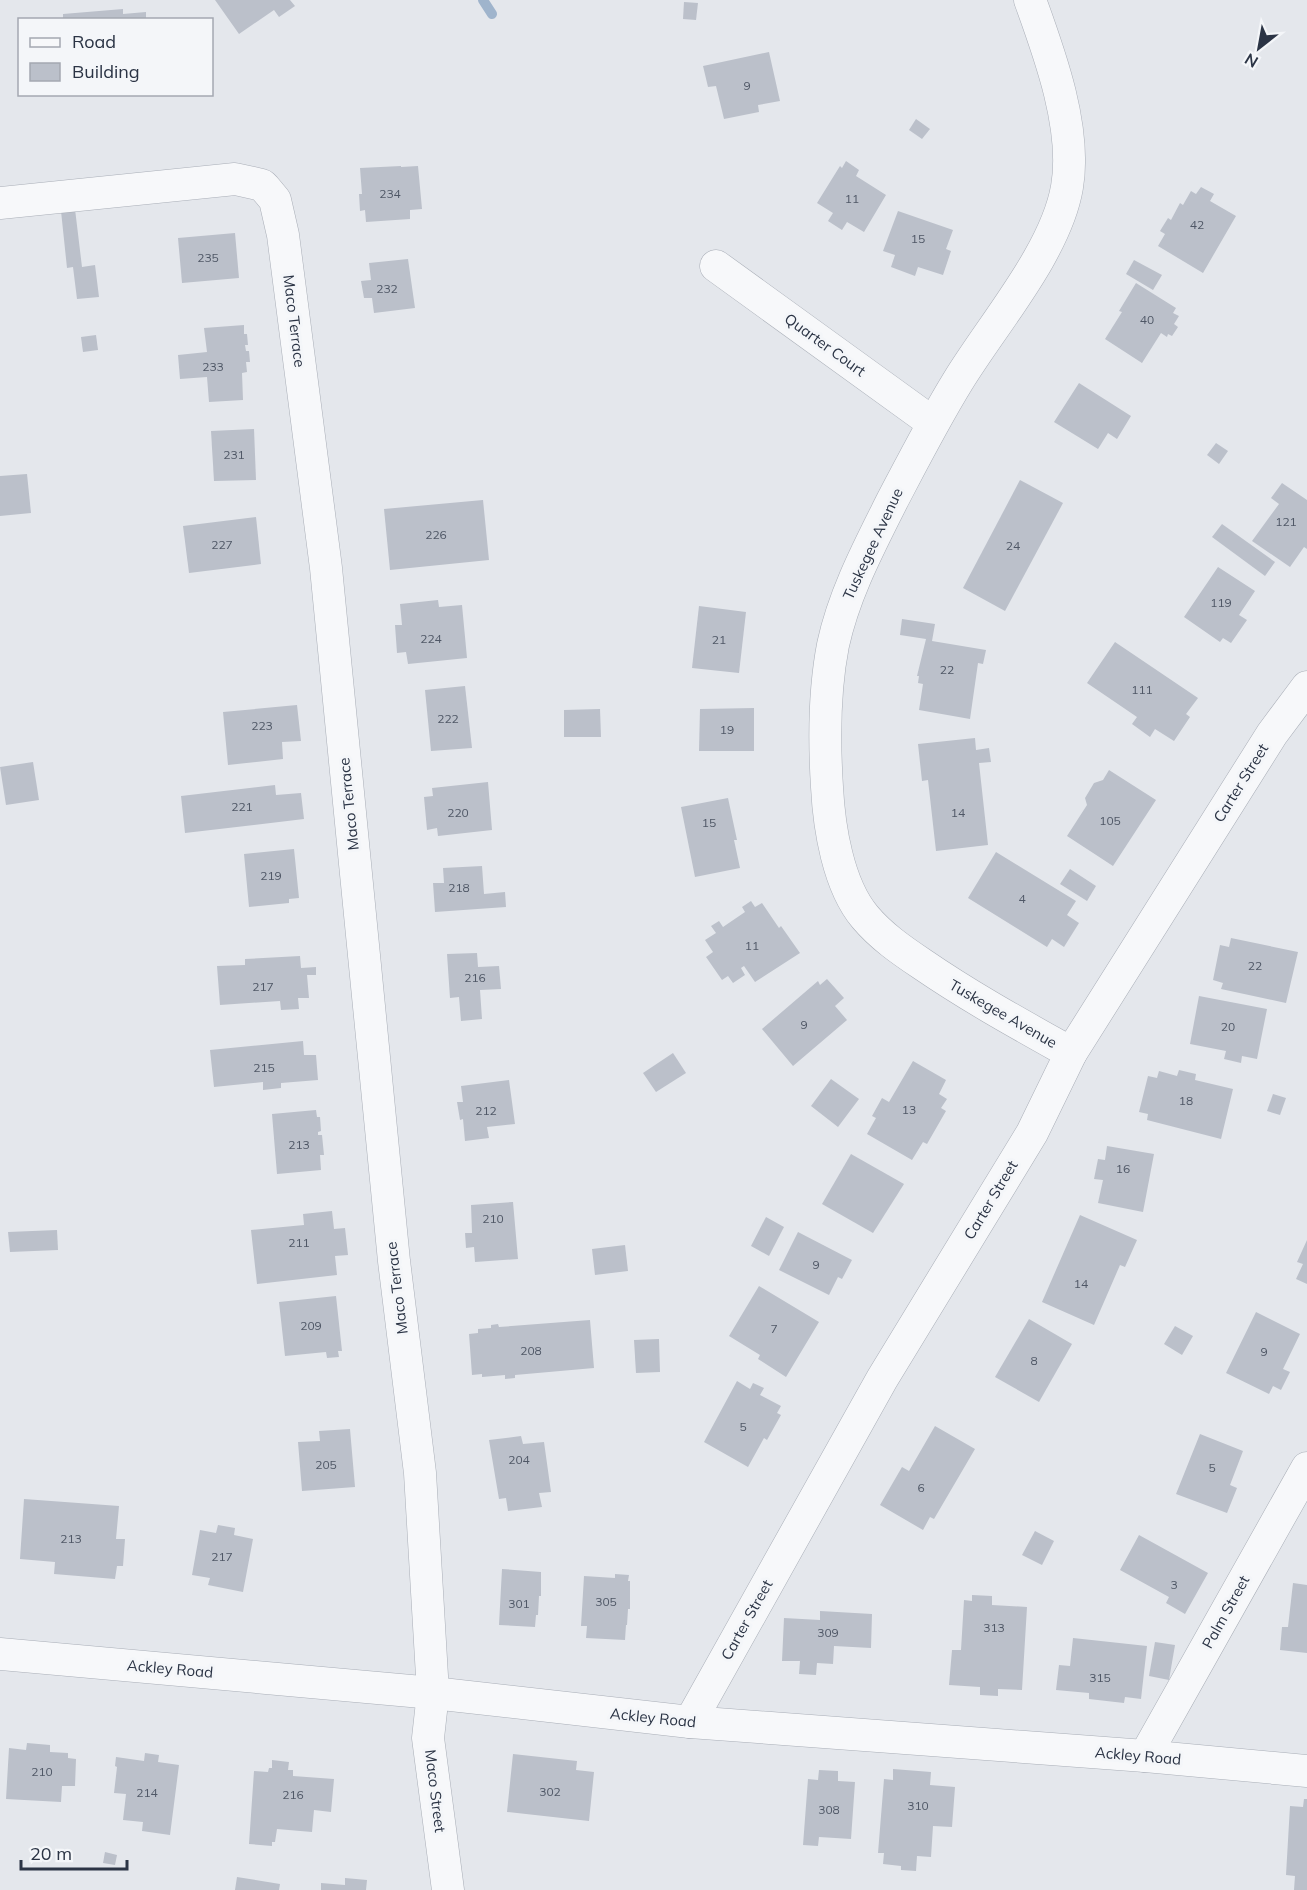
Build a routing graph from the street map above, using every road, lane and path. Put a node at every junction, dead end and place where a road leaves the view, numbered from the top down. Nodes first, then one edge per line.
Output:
1 (1030, 0) edge
2 (0, 203) edge
3 (716, 266) dead end
4 (933, 423) junction
5 (1307, 687) edge
6 (1071, 1053) junction
7 (1307, 1468) edge
8 (0, 1654) edge
9 (433, 1693) junction
10 (690, 1722) junction
11 (1145, 1756) junction
12 (1307, 1771) edge
13 (448, 1890) edge

1 - 4 street, Tuskegee Avenue
2 - 9 street, Maco Terrace
3 - 4 street, Quarter Court
4 - 6 street, Tuskegee Avenue
5 - 6 street, Carter Street
6 - 10 street, Carter Street
7 - 11 street, Palm Street
8 - 9 street, Ackley Road
9 - 10 street, Ackley Road
9 - 13 street, Maco Street
10 - 11 street, Ackley Road
11 - 12 street, Ackley Road

